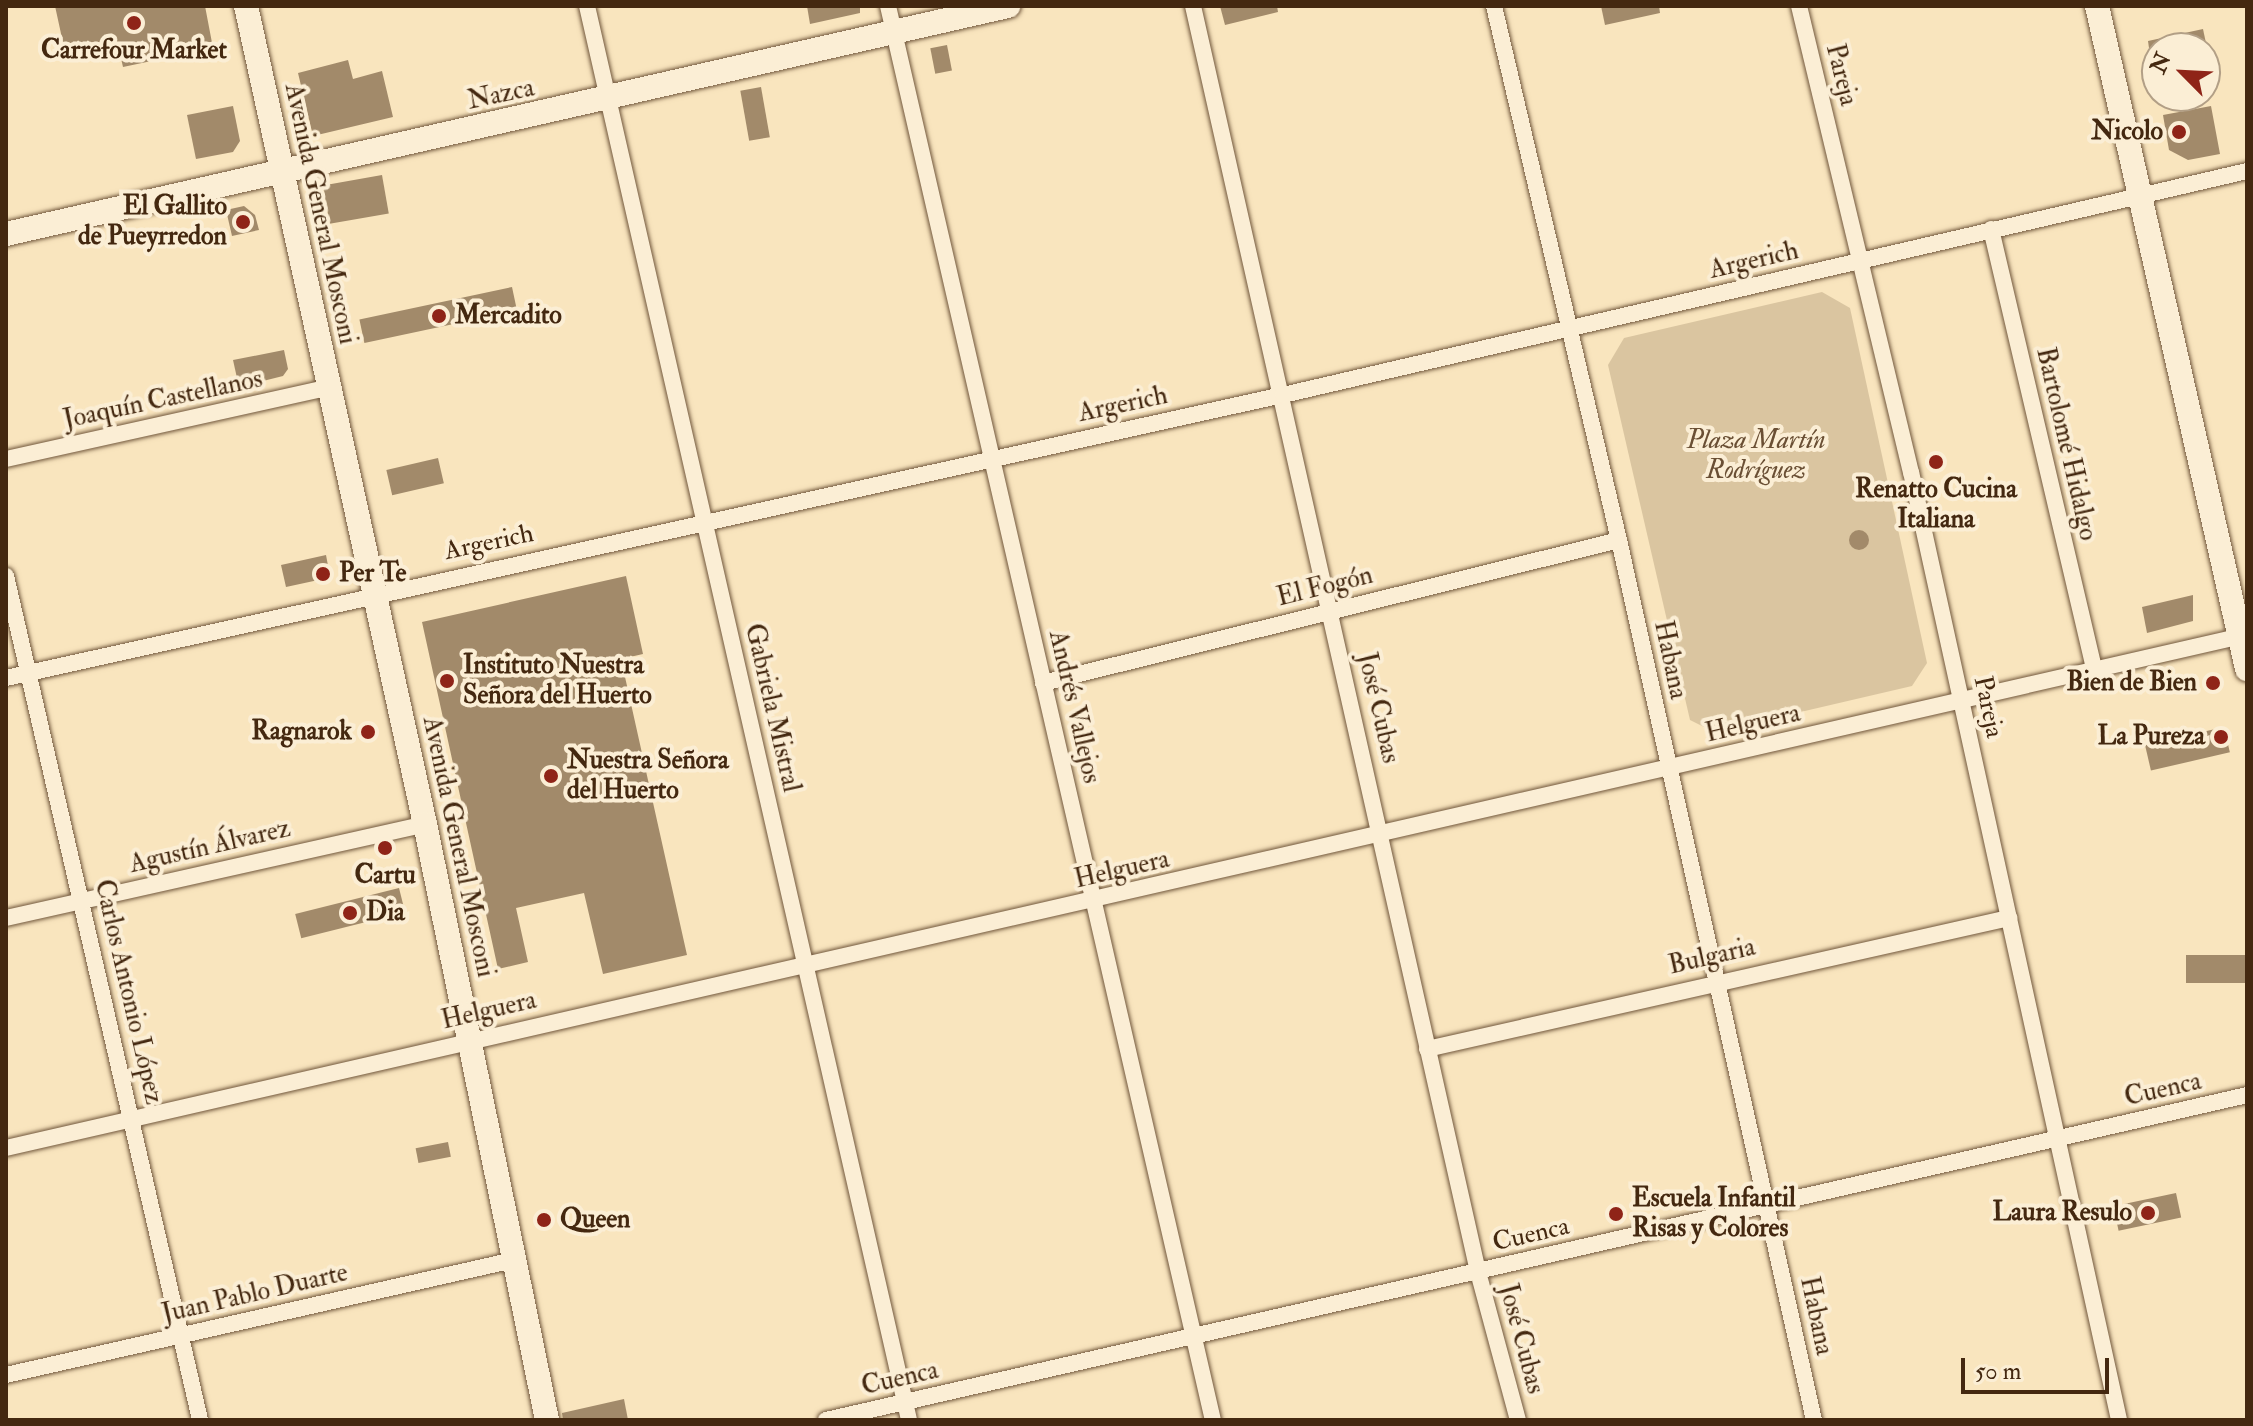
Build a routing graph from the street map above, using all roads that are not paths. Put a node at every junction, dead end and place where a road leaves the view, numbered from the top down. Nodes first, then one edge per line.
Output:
1 (246, 6) edge
2 (587, 6) edge
3 (888, 6) edge
4 (1008, 6) edge
5 (1193, 6) edge
6 (1494, 6) edge
7 (1799, 6) edge
8 (2097, 6) edge
9 (894, 32) junction
10 (609, 100) junction
11 (283, 171) junction
12 (2247, 171) edge
13 (2143, 196) junction
14 (1991, 229) junction
15 (6, 234) edge
16 (1862, 259) junction
17 (1567, 326) junction
18 (330, 387) junction
19 (1283, 395) junction
20 (994, 457) junction
21 (6, 459) edge
22 (705, 521) junction
23 (1619, 540) junction
24 (6, 576) edge
25 (375, 593) junction
26 (1332, 610) junction
27 (2243, 635) edge
28 (2094, 669) junction
29 (2247, 669) edge
30 (30, 672) junction
31 (6, 678) edge
32 (1043, 683) junction
33 (1962, 700) junction
34 (1670, 768) junction
35 (425, 824) junction
36 (1382, 832) junction
37 (82, 900) junction
38 (1095, 901) junction
39 (6, 918) edge
40 (2009, 918) junction
41 (805, 964) junction
42 (1717, 980) junction
43 (469, 1040) junction
44 (1427, 1049) junction
45 (2247, 1095) edge
46 (133, 1118) junction
47 (2055, 1139) junction
48 (6, 1148) edge
49 (1767, 1206) junction
50 (514, 1260) junction
51 (1478, 1272) junction
52 (182, 1334) junction
53 (1193, 1339) junction
54 (6, 1375) edge
55 (905, 1402) junction
56 (200, 1420) edge
57 (547, 1420) edge
58 (826, 1420) edge
59 (909, 1420) edge
60 (1213, 1420) edge
61 (1518, 1420) edge
62 (1814, 1420) edge
63 (2119, 1420) edge

1 - 11 street, Avenida General Mosconi
2 - 10 street, Gabriela Mistral
3 - 9 street, Andrés Vallejos
4 - 9 street, Nazca
5 - 19 street, José Cubas
6 - 17 street, Habana
7 - 16 street, Pareja
8 - 13 street
9 - 10 street, Nazca
9 - 20 street, Andrés Vallejos
10 - 11 street, Nazca
10 - 22 street, Gabriela Mistral
11 - 15 street, Nazca
11 - 18 street, Avenida General Mosconi
12 - 13 street, Argerich
13 - 14 street, Argerich
13 - 27 street
14 - 16 street, Argerich
14 - 28 street, Bartolomé Hidalgo
16 - 17 street, Argerich
16 - 33 street, Pareja
17 - 19 street, Argerich
17 - 23 street, Habana
18 - 21 street, Joaquín Castellanos
18 - 25 street, Avenida General Mosconi
19 - 20 street, Argerich
19 - 26 street, José Cubas
20 - 22 street, Argerich
20 - 32 street, Andrés Vallejos
22 - 25 street, Argerich
22 - 41 street, Gabriela Mistral
23 - 26 street, El Fogón
23 - 34 street, Habana
24 - 30 street, Carlos Antonio López
25 - 30 street, Argerich
25 - 35 street, Avenida General Mosconi
26 - 32 street, El Fogón
26 - 36 street, José Cubas
27 - 28 street, Helguera
27 - 29 street
28 - 33 street, Helguera
30 - 31 street, Argerich
30 - 37 street, Carlos Antonio López
32 - 38 street, Andrés Vallejos
33 - 34 street, Helguera
33 - 40 street, Pareja
34 - 36 street, Helguera
34 - 42 street, Habana
35 - 37 street, Agustín Álvarez
35 - 43 street, Avenida General Mosconi
36 - 38 street, Helguera
36 - 44 street, José Cubas
37 - 39 street, Agustín Álvarez
37 - 46 street, Carlos Antonio López
38 - 41 street, Helguera
38 - 53 street, Andrés Vallejos
40 - 42 street, Bulgaria
40 - 47 street, Pareja
41 - 43 street, Helguera
41 - 55 street, Gabriela Mistral
42 - 44 street, Bulgaria
42 - 49 street, Habana
43 - 46 street, Helguera
43 - 50 street, Avenida General Mosconi
44 - 51 street, José Cubas
45 - 47 street, Cuenca
46 - 48 street, Helguera
46 - 52 street, Carlos Antonio López
47 - 49 street, Cuenca
47 - 63 street, Pareja
49 - 51 street, Cuenca
49 - 62 street, Habana
50 - 52 street, Juan Pablo Duarte
50 - 57 street, Avenida General Mosconi
51 - 53 street, Cuenca
51 - 61 street, José Cubas
52 - 54 street, Juan Pablo Duarte
52 - 56 street, Carlos Antonio López
53 - 55 street, Cuenca
53 - 60 street, Andrés Vallejos
55 - 58 street, Cuenca
55 - 59 street, Gabriela Mistral

